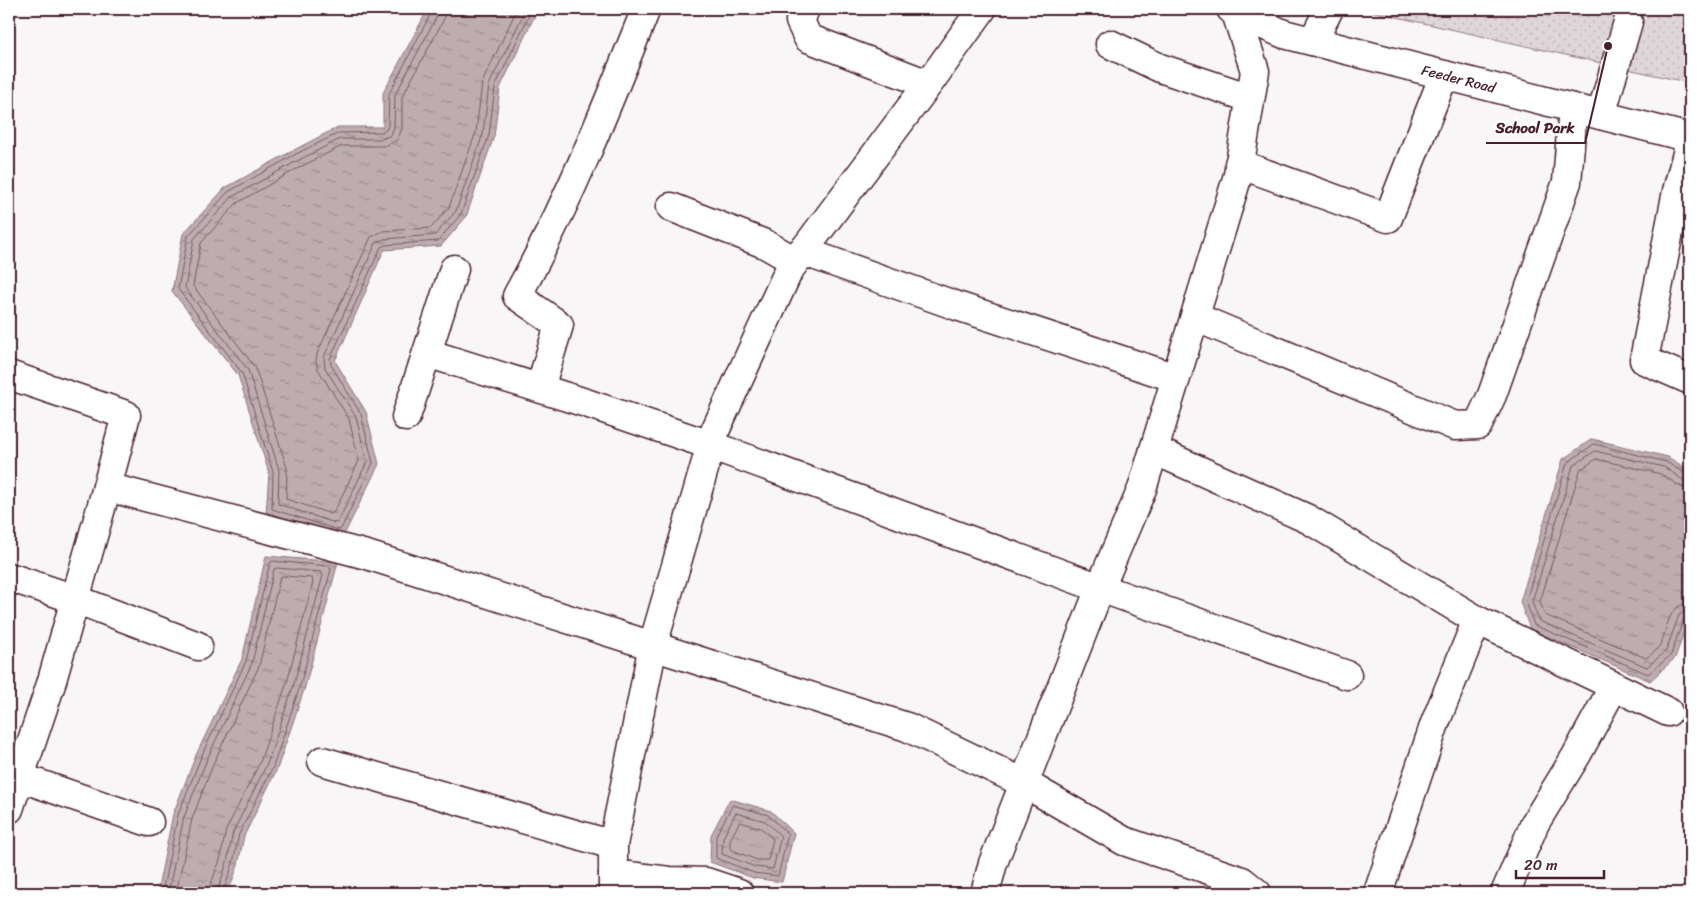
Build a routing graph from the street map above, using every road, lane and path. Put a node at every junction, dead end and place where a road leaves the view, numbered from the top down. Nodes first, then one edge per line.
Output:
1 (646, 9) edge
2 (805, 9) edge
3 (982, 9) edge
4 (1329, 9) edge
5 (1234, 11) edge
6 (1628, 22) dead end
7 (1313, 42) junction
8 (1110, 44) dead end
9 (1444, 75) junction
10 (928, 84) junction
11 (1250, 98) junction
12 (1573, 108) junction
13 (1601, 115) junction
14 (1690, 140) edge
15 (1239, 164) junction
16 (671, 207) dead end
17 (798, 256) junction
18 (454, 268) dead end
19 (1195, 317) junction
20 (427, 353) junction
21 (9, 374) edge
22 (1176, 378) junction
23 (1690, 380) edge
24 (540, 388) junction
25 (406, 417) dead end
26 (710, 445) junction
27 (1154, 450) junction
28 (107, 487) junction
29 (9, 577) edge
30 (1100, 588) junction
31 (75, 599) junction
32 (1477, 620) junction
33 (653, 645) junction
34 (198, 646) dead end
35 (1346, 675) dead end
36 (1614, 686) junction
37 (1668, 712) dead end
38 (322, 761) dead end
39 (19, 777) junction
40 (1024, 783) junction
41 (9, 809) edge
42 (149, 822) dead end
43 (613, 845) junction
44 (613, 884) edge
45 (739, 893) edge
46 (985, 893) edge
47 (1257, 893) edge
48 (1378, 893) edge
49 (1505, 893) edge

1 - 24 street
2 - 10 street
3 - 10 street
4 - 7 street
5 - 7 street, Feeder Road
5 - 11 street
6 - 13 street
7 - 9 street, Feeder Road
8 - 11 street
9 - 12 street, Feeder Road
9 - 15 street
10 - 17 street
11 - 15 street
12 - 13 street, Feeder Road
12 - 19 street
13 - 14 street, Feeder Road
14 - 23 street
15 - 19 street
16 - 17 street
17 - 22 street
17 - 26 street
18 - 20 street
19 - 22 street
20 - 24 street
20 - 25 street
21 - 28 street
22 - 27 street
24 - 26 street
26 - 30 street
26 - 33 street
27 - 30 street
27 - 32 street
28 - 31 street
28 - 33 street
29 - 31 street
30 - 35 street
30 - 40 street
31 - 34 street
31 - 39 street
32 - 36 street
32 - 48 street
33 - 40 street
33 - 43 street
36 - 37 street
36 - 49 street
38 - 43 street
39 - 41 street
39 - 42 street
40 - 46 street
40 - 47 street
43 - 44 street
44 - 45 street

